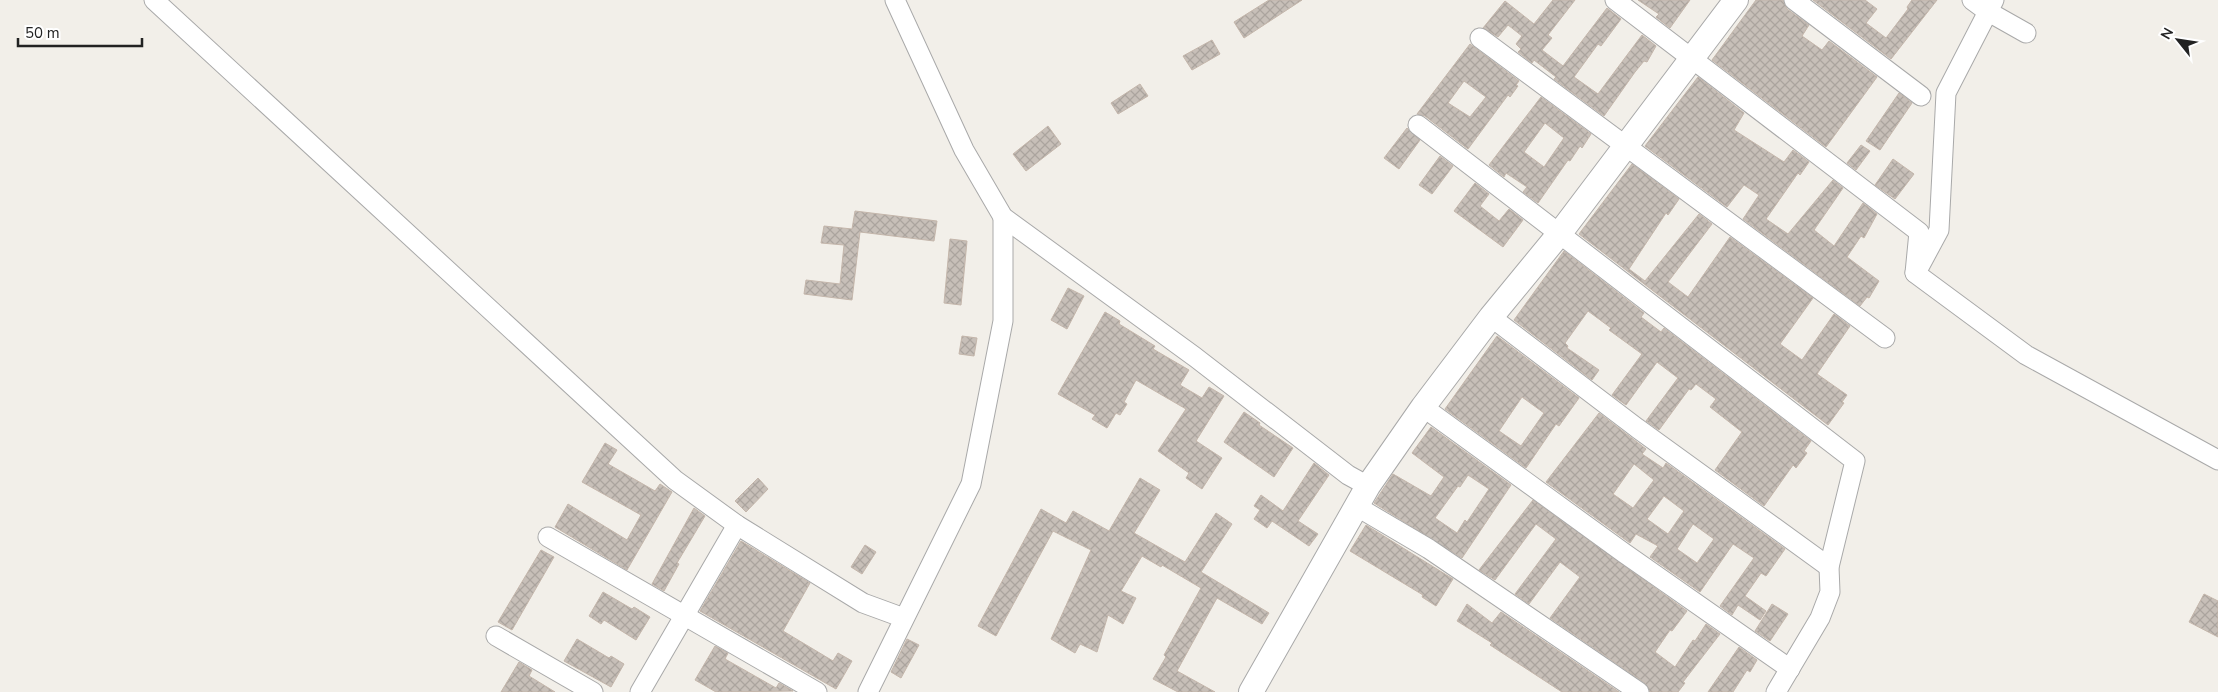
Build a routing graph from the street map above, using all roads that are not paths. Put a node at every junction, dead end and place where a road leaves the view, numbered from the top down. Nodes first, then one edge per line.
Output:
1 (154, 0) edge
2 (895, 0) edge
3 (1615, 0) edge
4 (1736, 0) edge
5 (1794, 0) edge
6 (1984, 4) edge
7 (2026, 33) dead end
8 (1480, 38) dead end
9 (1691, 59) junction
10 (1921, 96) dead end
11 (1418, 125) dead end
12 (1626, 146) junction
13 (1002, 217) junction
14 (1560, 233) junction
15 (1915, 273) junction
16 (1491, 317) junction
17 (1885, 338) dead end
18 (1423, 408) junction
19 (2218, 460) edge
20 (1362, 496) junction
21 (737, 525) junction
22 (548, 537) dead end
23 (1828, 567) junction
24 (685, 617) junction
25 (904, 618) junction
26 (496, 636) dead end
27 (1790, 669) junction
28 (593, 692) edge
29 (640, 692) edge
30 (817, 692) edge
31 (868, 692) edge
32 (1251, 692) edge
33 (1639, 692) edge
34 (1776, 692) edge

1 - 21 street
2 - 13 street
3 - 9 street
4 - 9 street
5 - 10 street
6 - 7 street
6 - 15 street
8 - 12 street
9 - 12 street
9 - 15 street
11 - 14 street
12 - 14 street
12 - 17 street
13 - 20 street
13 - 25 street
14 - 16 street
14 - 23 street
15 - 19 street
16 - 18 street
16 - 23 street
18 - 20 street
18 - 27 street
20 - 32 street
20 - 33 street
21 - 24 street
21 - 25 street
22 - 24 street
23 - 27 street
24 - 29 street
24 - 30 street
25 - 31 street
26 - 28 street
27 - 34 street

